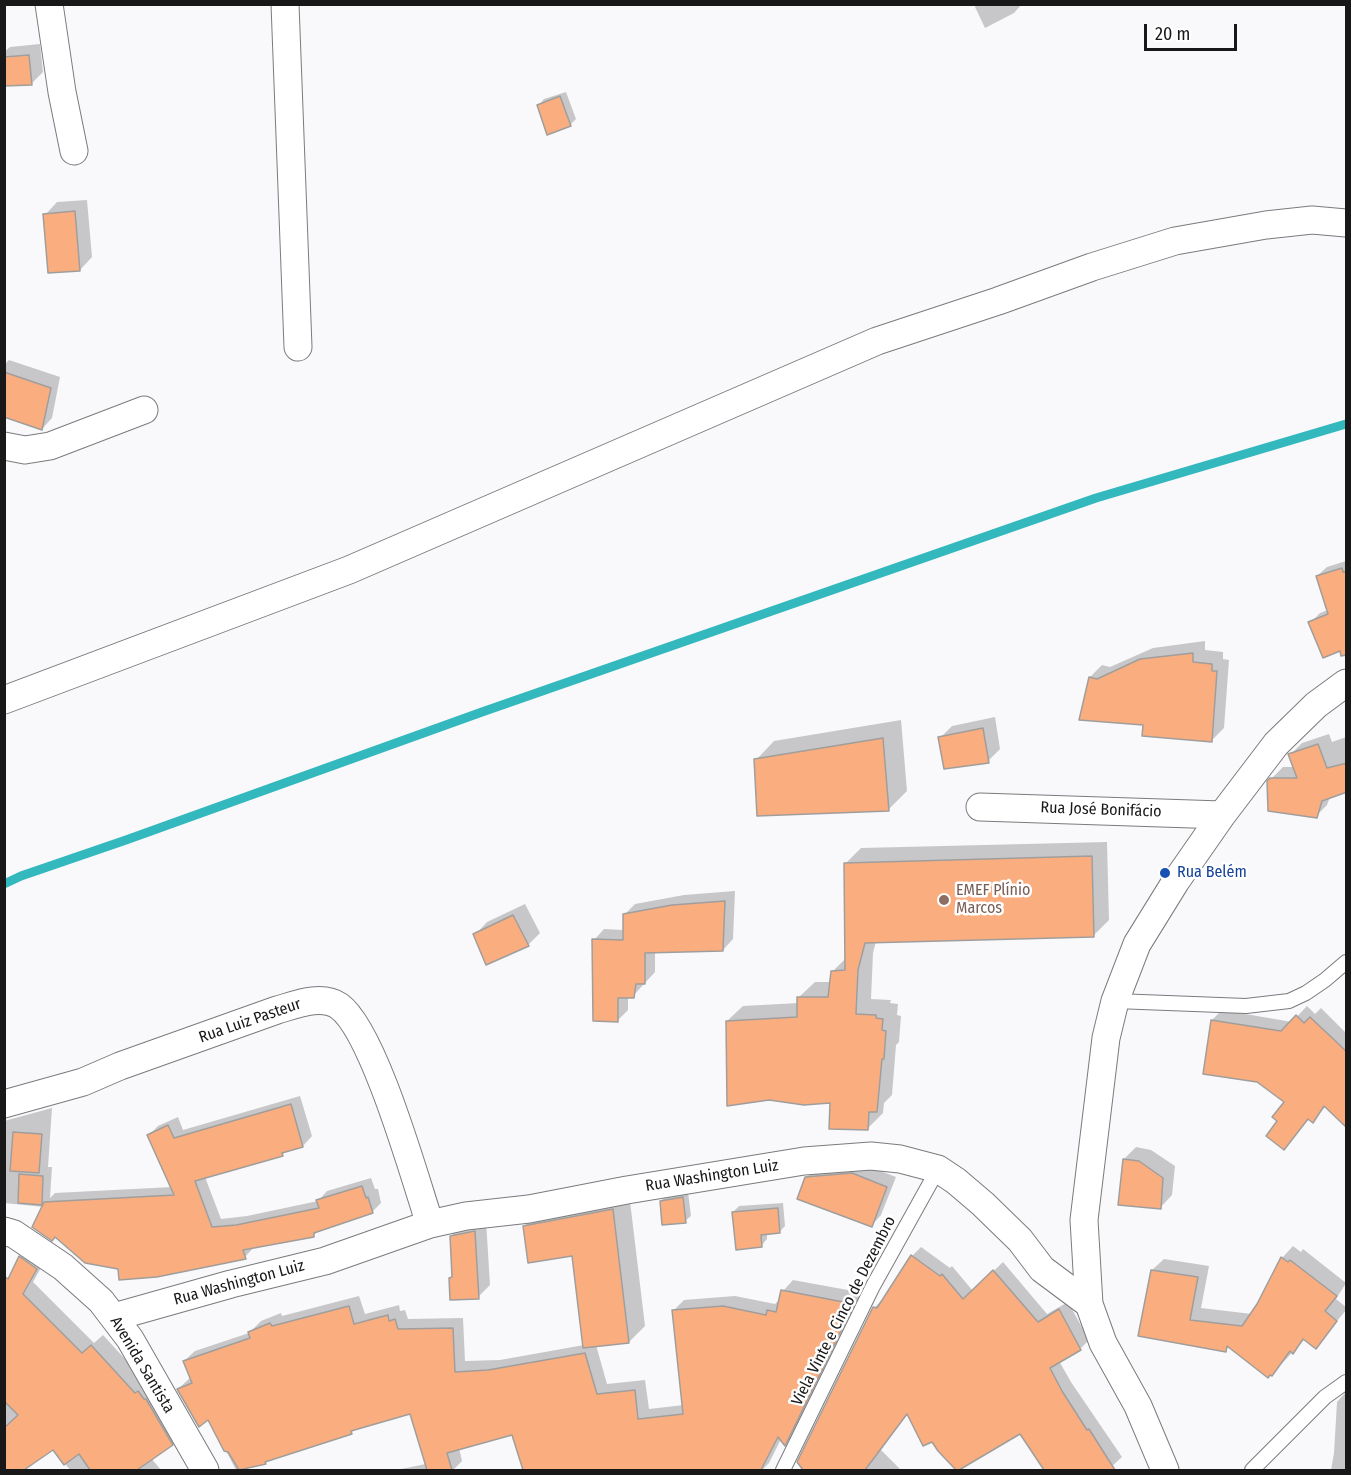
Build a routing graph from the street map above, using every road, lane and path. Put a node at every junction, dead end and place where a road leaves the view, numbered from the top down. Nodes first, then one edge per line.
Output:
1 (50, 4) edge
2 (285, 4) edge
3 (74, 151) dead end
4 (1347, 223) edge
5 (298, 347) dead end
6 (144, 410) dead end
7 (4, 446) edge
8 (1347, 683) edge
9 (4, 700) edge
10 (980, 807) dead end
11 (1221, 815) junction
12 (1347, 962) edge
13 (1115, 1001) junction
14 (4, 1104) edge
15 (938, 1169) junction
16 (430, 1224) junction
17 (4, 1231) edge
18 (1089, 1304) junction
19 (114, 1317) junction
20 (1347, 1382) edge
21 (205, 1470) edge
22 (783, 1470) edge
23 (1165, 1470) edge
24 (1252, 1470) edge

1 - 3 street
2 - 5 street
4 - 9 street
6 - 7 street
8 - 11 street
10 - 11 street, Rua José Bonifácio
11 - 13 street
12 - 13 lane
13 - 18 street
14 - 16 street, Rua Luiz Pasteur
15 - 16 street, Rua Washington Luiz
15 - 18 street, Rua Washington Luiz
15 - 22 lane, Viela Vinte e Cinco de Dezembro
16 - 19 street, Rua Washington Luiz
17 - 19 street, Avenida Santista
18 - 23 street
19 - 21 street, Avenida Santista
20 - 24 lane

